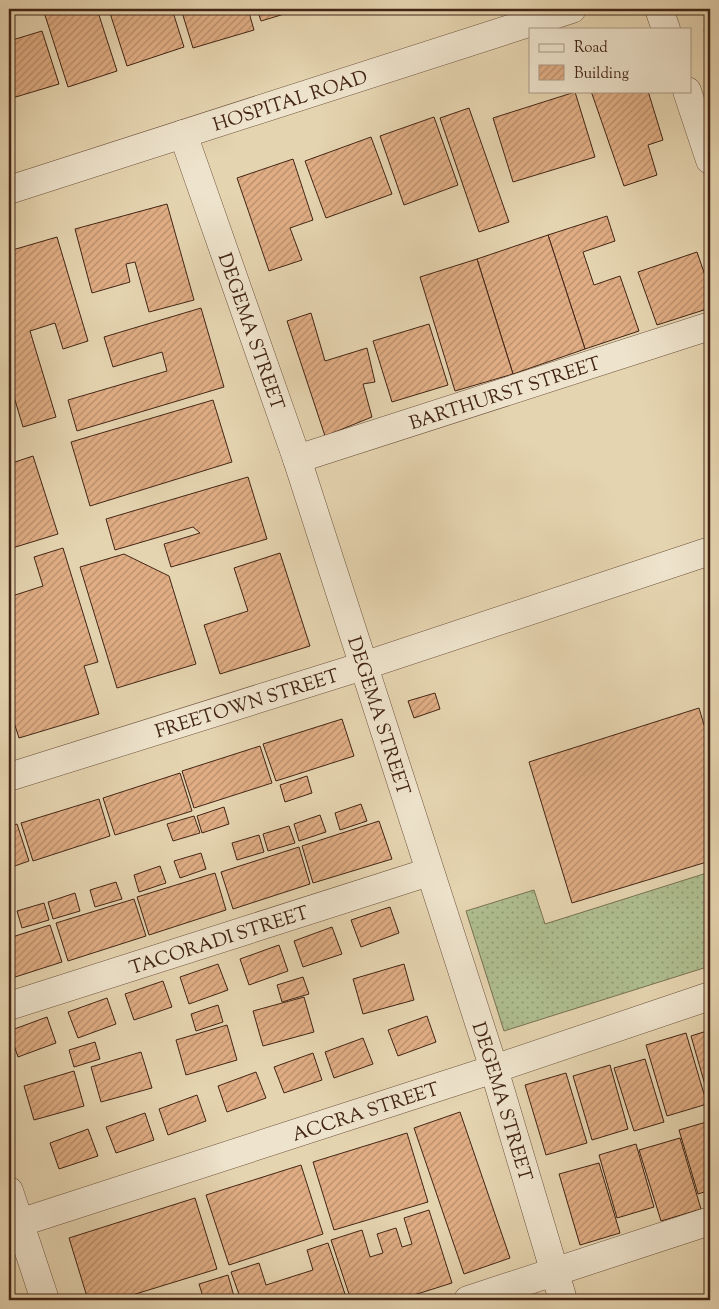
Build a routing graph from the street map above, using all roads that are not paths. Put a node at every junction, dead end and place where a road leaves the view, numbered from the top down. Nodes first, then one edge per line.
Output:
1 (572, 9) edge
2 (659, 9) edge
3 (666, 28) edge
4 (687, 92) edge
5 (183, 134) junction
6 (710, 160) edge
7 (9, 190) edge
8 (710, 326) edge
9 (297, 459) junction
10 (710, 551) edge
11 (363, 666) junction
12 (9, 778) edge
13 (429, 872) junction
14 (710, 996) edge
15 (9, 1006) edge
16 (494, 1069) junction
17 (9, 1191) edge
18 (710, 1221) edge
19 (19, 1223) junction
20 (554, 1273) junction
21 (45, 1300) edge
22 (468, 1300) edge
23 (563, 1300) edge

1 - 5 street, HOSPITAL ROAD
2 - 3 street
4 - 6 street
5 - 7 street, HOSPITAL ROAD
5 - 9 street, DEGEMA STREET
8 - 9 street, BARTHURST STREET
9 - 11 street, DEGEMA STREET
10 - 11 street, FREETOWN STREET
11 - 12 street, FREETOWN STREET
11 - 13 street, DEGEMA STREET
13 - 15 street, TACORADI STREET
13 - 16 street, DEGEMA STREET
14 - 16 street, ACCRA STREET
16 - 19 street, ACCRA STREET
16 - 20 street, DEGEMA STREET
17 - 19 street
18 - 20 street
19 - 21 street
20 - 22 street
20 - 23 street, DEGEMA STREET

